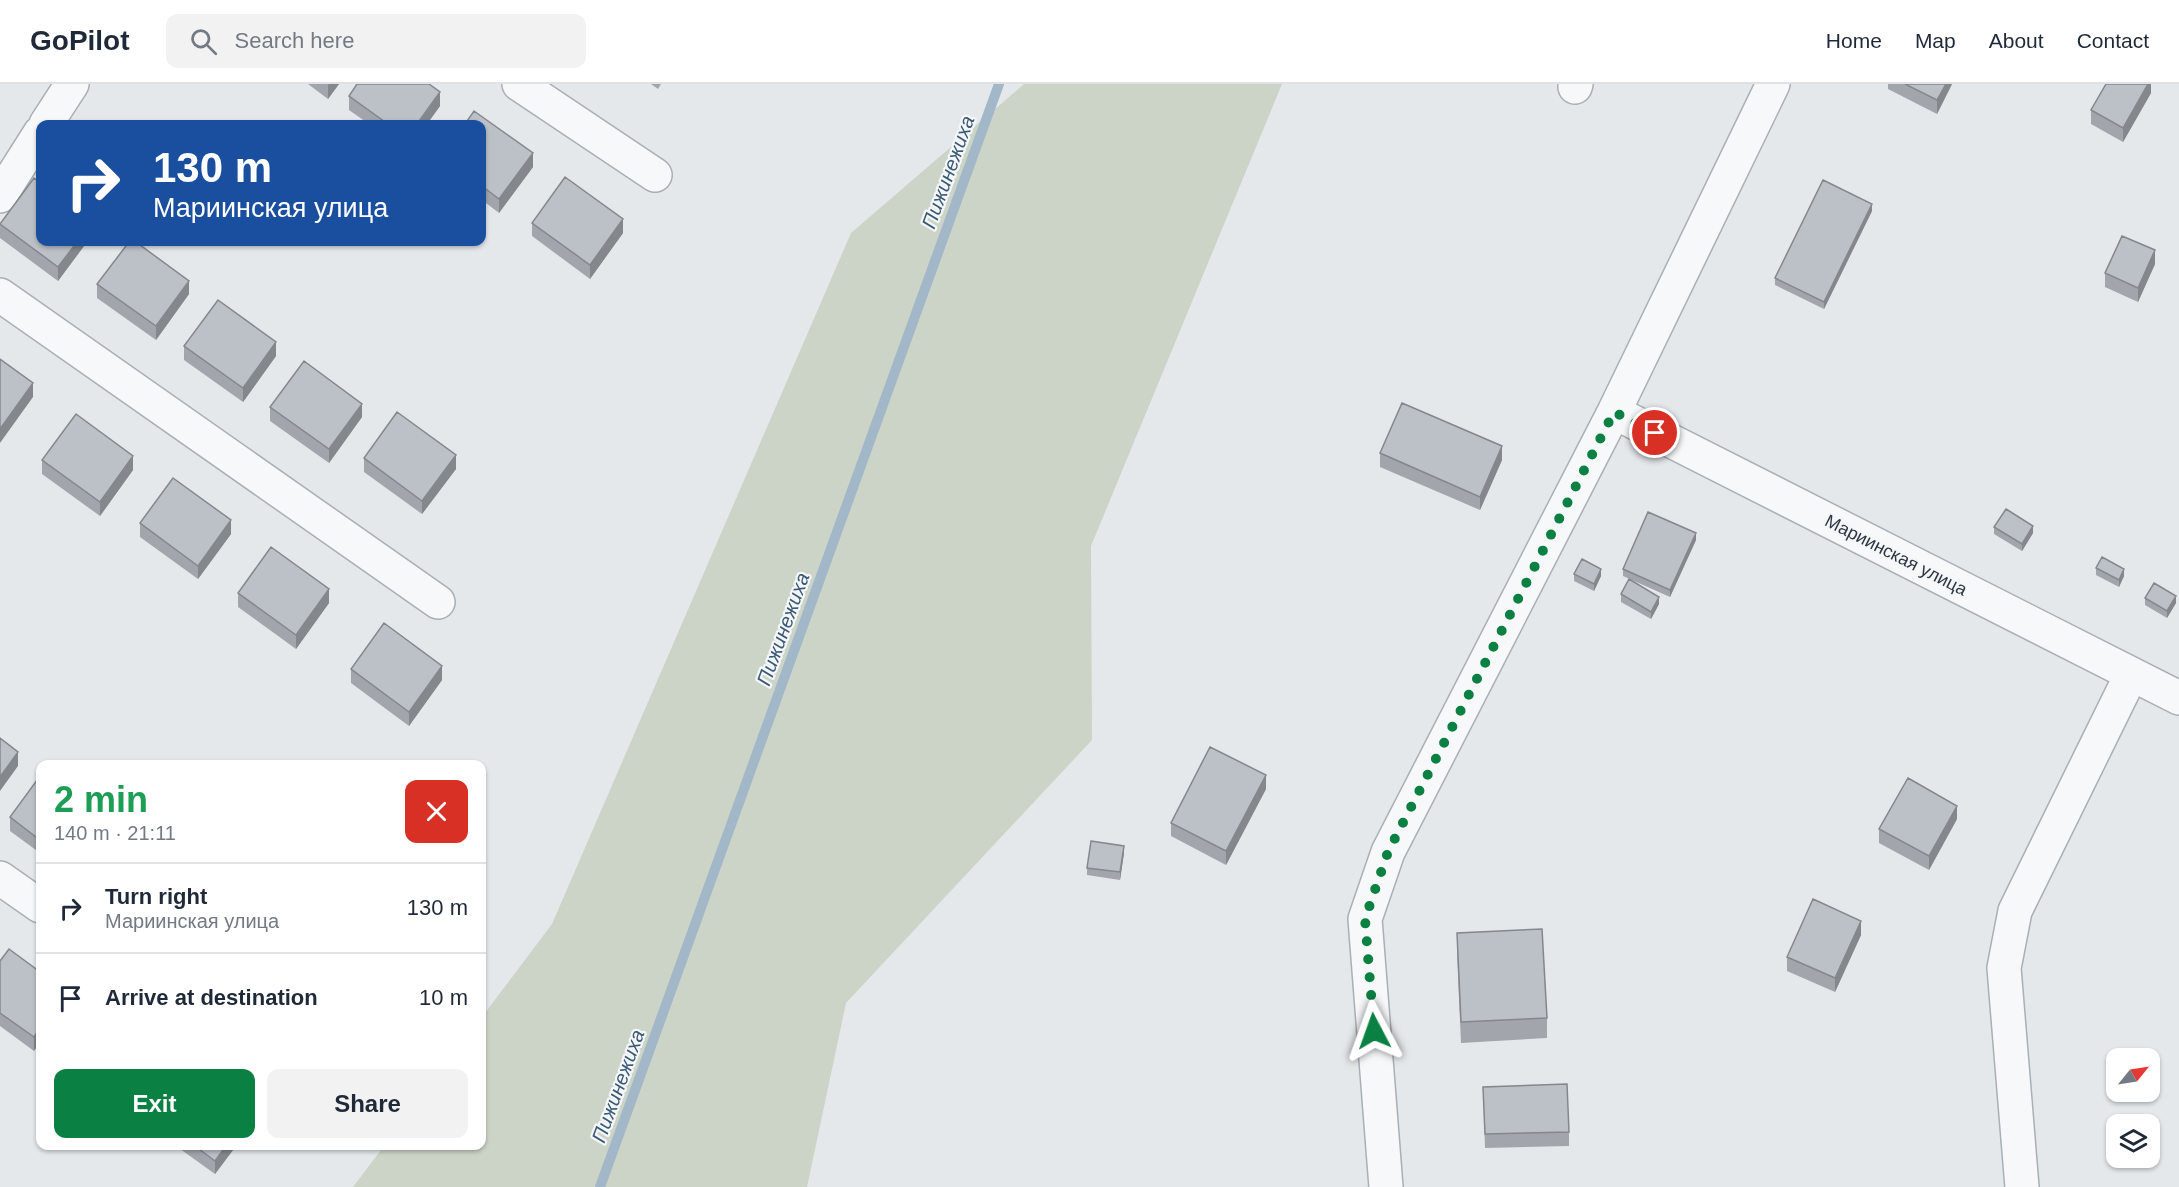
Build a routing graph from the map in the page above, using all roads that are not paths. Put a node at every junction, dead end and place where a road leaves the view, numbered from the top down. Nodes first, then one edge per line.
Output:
1 (72, 84) edge
2 (519, 84) edge
3 (1773, 84) edge
4 (49, 120) edge
5 (36, 138) edge
6 (655, 175) dead end
7 (0, 196) edge
8 (0, 295) edge
9 (1614, 412) junction
10 (438, 602) dead end
11 (2132, 675) junction
12 (2179, 698) edge
13 (0, 878) edge
14 (36, 903) edge
15 (1386, 1187) edge
16 (2022, 1187) edge

1 - 4 street
2 - 6 street
3 - 9 street
5 - 7 street
8 - 10 street
9 - 11 street, Мариинская улица
9 - 15 street
11 - 12 street, Мариинская улица
11 - 16 street
13 - 14 street

